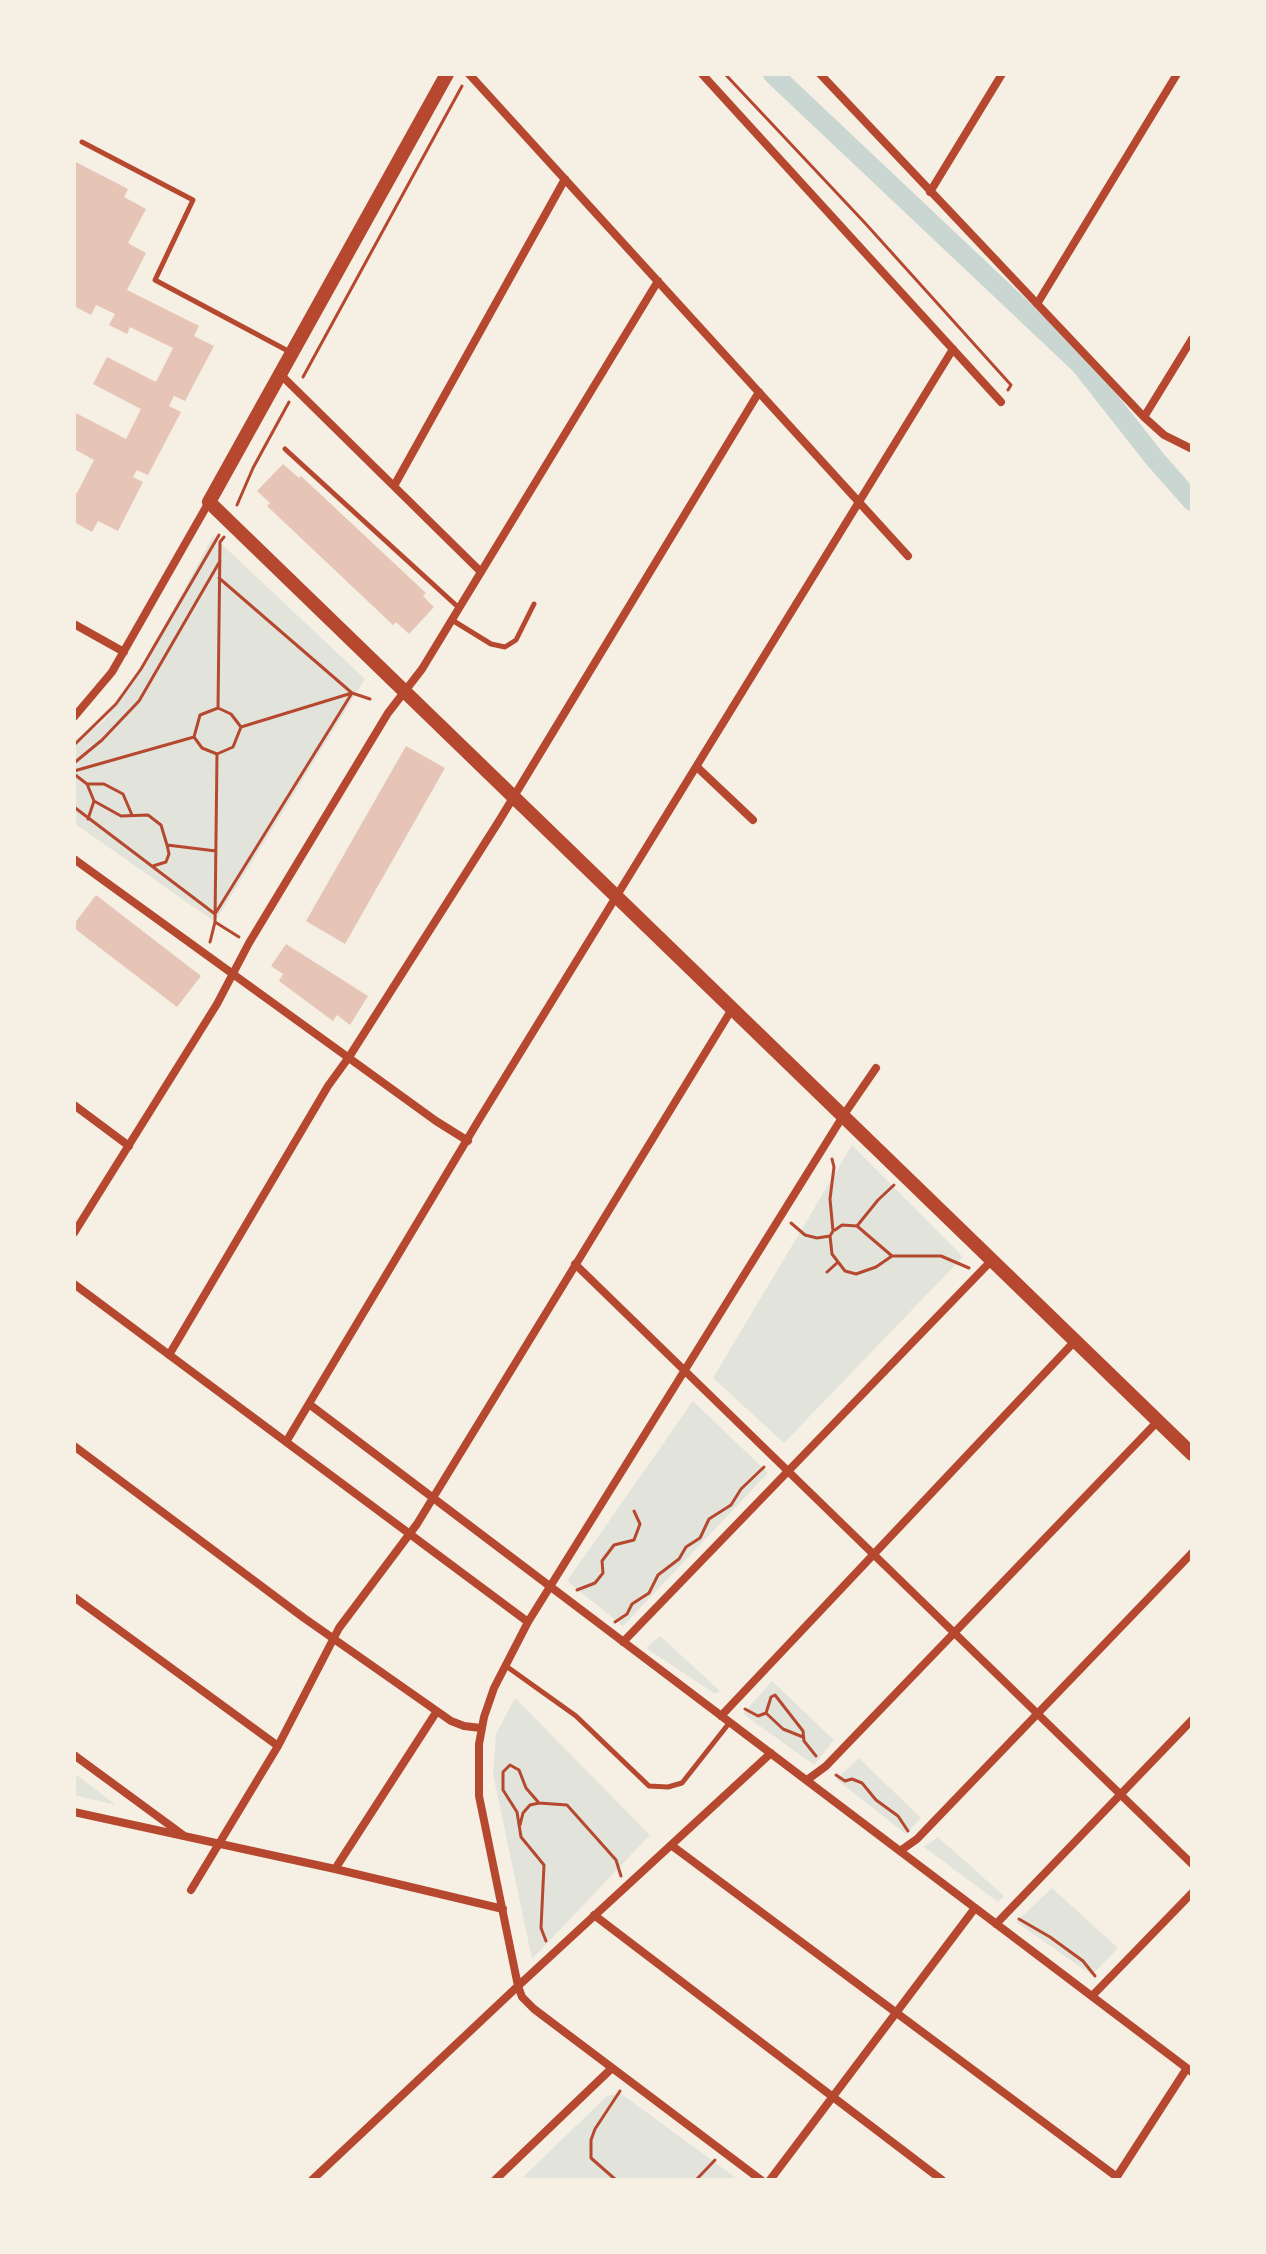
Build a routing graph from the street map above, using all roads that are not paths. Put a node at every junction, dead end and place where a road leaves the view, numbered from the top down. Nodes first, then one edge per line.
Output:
1 (447, 74) edge
2 (469, 74) edge
3 (702, 74) edge
4 (1002, 74) edge
5 (1177, 74) edge
6 (824, 76) edge
7 (82, 142) dead end
8 (565, 179) junction
9 (930, 192) junction
10 (658, 281) junction
11 (1037, 304) junction
12 (1192, 339) edge
13 (953, 349) junction
14 (291, 353) junction
15 (280, 374) junction
16 (759, 392) junction
17 (1001, 402) road end
18 (1144, 417) junction
19 (285, 449) dead end
20 (1192, 449) edge
21 (394, 486) junction
22 (209, 502) junction
23 (860, 503) junction
24 (908, 556) dead end
25 (481, 572) junction
26 (534, 604) dead end
27 (459, 608) junction
28 (452, 620) junction
29 (74, 624) edge
30 (124, 652) junction
31 (404, 691) junction
32 (74, 717) edge
33 (698, 768) junction
34 (514, 797) junction
35 (753, 820) dead end
36 (75, 863) edge
37 (618, 898) junction
38 (233, 974) junction
39 (732, 1009) junction
40 (349, 1057) junction
41 (876, 1068) dead end
42 (74, 1105) edge
43 (843, 1116) junction
44 (468, 1141) junction
45 (129, 1146) junction
46 (74, 1233) edge
47 (992, 1260) junction
48 (575, 1264) junction
49 (74, 1284) edge
50 (1075, 1341) junction
51 (169, 1355) junction
52 (685, 1370) junction
53 (309, 1404) junction
54 (1158, 1421) junction
55 (286, 1442) junction
56 (74, 1446) edge
57 (1192, 1454) edge
58 (788, 1470) junction
59 (433, 1498) junction
60 (409, 1534) junction
61 (1192, 1553) edge
62 (874, 1554) junction
63 (550, 1587) junction
64 (74, 1597) edge
65 (528, 1622) junction
66 (954, 1632) junction
67 (333, 1639) junction
68 (625, 1642) junction
69 (506, 1666) junction
70 (437, 1711) junction
71 (1037, 1713) junction
72 (721, 1716) junction
73 (1192, 1720) edge
74 (730, 1722) junction
75 (481, 1728) junction
76 (278, 1746) junction
77 (771, 1753) junction
78 (74, 1755) edge
79 (807, 1780) junction
80 (1122, 1796) junction
81 (74, 1812) edge
82 (185, 1837) junction
83 (218, 1844) junction
84 (671, 1845) junction
85 (900, 1851) junction
86 (1192, 1864) edge
87 (335, 1869) junction
88 (191, 1890) dead end
89 (1192, 1893) edge
90 (975, 1908) junction
91 (503, 1909) junction
92 (594, 1915) junction
93 (996, 1924) junction
94 (518, 1986) junction
95 (1092, 1996) junction
96 (896, 2012) junction
97 (612, 2068) junction
98 (1189, 2070) edge
99 (832, 2096) junction
100 (1116, 2178) edge
101 (312, 2180) edge
102 (495, 2180) edge
103 (761, 2180) edge
104 (770, 2180) edge
105 (942, 2180) edge

1 - 14 street
2 - 8 street
3 - 13 street
4 - 9 street
5 - 11 street
6 - 9 street
7 - 14 lane
8 - 10 street
8 - 21 street
9 - 11 street
10 - 16 street
10 - 25 street
11 - 18 street
12 - 18 street
13 - 17 street
13 - 23 street
14 - 15 street
15 - 21 street
15 - 22 street
16 - 23 street
16 - 34 street
18 - 20 street
19 - 27 lane
21 - 25 street
22 - 30 street
22 - 31 street
23 - 24 street
23 - 33 street
25 - 27 street
26 - 28 lane
27 - 28 street
28 - 31 street
29 - 30 street
30 - 32 street
31 - 34 street
31 - 38 street
33 - 35 street
33 - 37 street
34 - 37 street
34 - 40 street
36 - 38 street
37 - 39 street
37 - 44 street
38 - 40 street
38 - 45 street
39 - 43 street
39 - 48 street
40 - 44 street
40 - 51 street
41 - 43 street
42 - 45 street
43 - 47 street
43 - 52 street
44 - 53 street
45 - 46 street
47 - 50 street
47 - 58 street
48 - 52 street
48 - 59 street
49 - 51 street
50 - 54 street
50 - 62 street
51 - 55 street
52 - 58 street
52 - 63 street
53 - 55 street
53 - 59 street
54 - 57 street
54 - 66 street
55 - 60 street
56 - 67 street
58 - 62 street
58 - 68 street
59 - 60 street
59 - 63 street
60 - 65 street
60 - 67 street
61 - 71 street
62 - 66 street
62 - 72 street
63 - 65 street
63 - 68 street
64 - 76 street
65 - 69 street
66 - 71 street
66 - 79 street
67 - 70 street
67 - 76 street
68 - 72 street
69 - 74 lane
69 - 75 street
70 - 75 street
70 - 87 street
71 - 80 street
71 - 85 street
72 - 74 street
73 - 80 street
74 - 77 street
75 - 91 street
76 - 83 street
77 - 79 street
77 - 84 street
78 - 82 street
79 - 85 street
80 - 86 street
80 - 93 street
81 - 82 street
82 - 83 street
83 - 87 street
83 - 88 street
84 - 92 street
84 - 96 street
85 - 90 street
87 - 91 street
89 - 95 street
90 - 93 street
90 - 96 street
91 - 94 street
92 - 94 street
92 - 99 street
93 - 95 street
94 - 97 street
94 - 101 street
95 - 98 street
96 - 99 street
96 - 100 street
97 - 102 street
97 - 103 street
98 - 100 street
99 - 104 street
99 - 105 street

